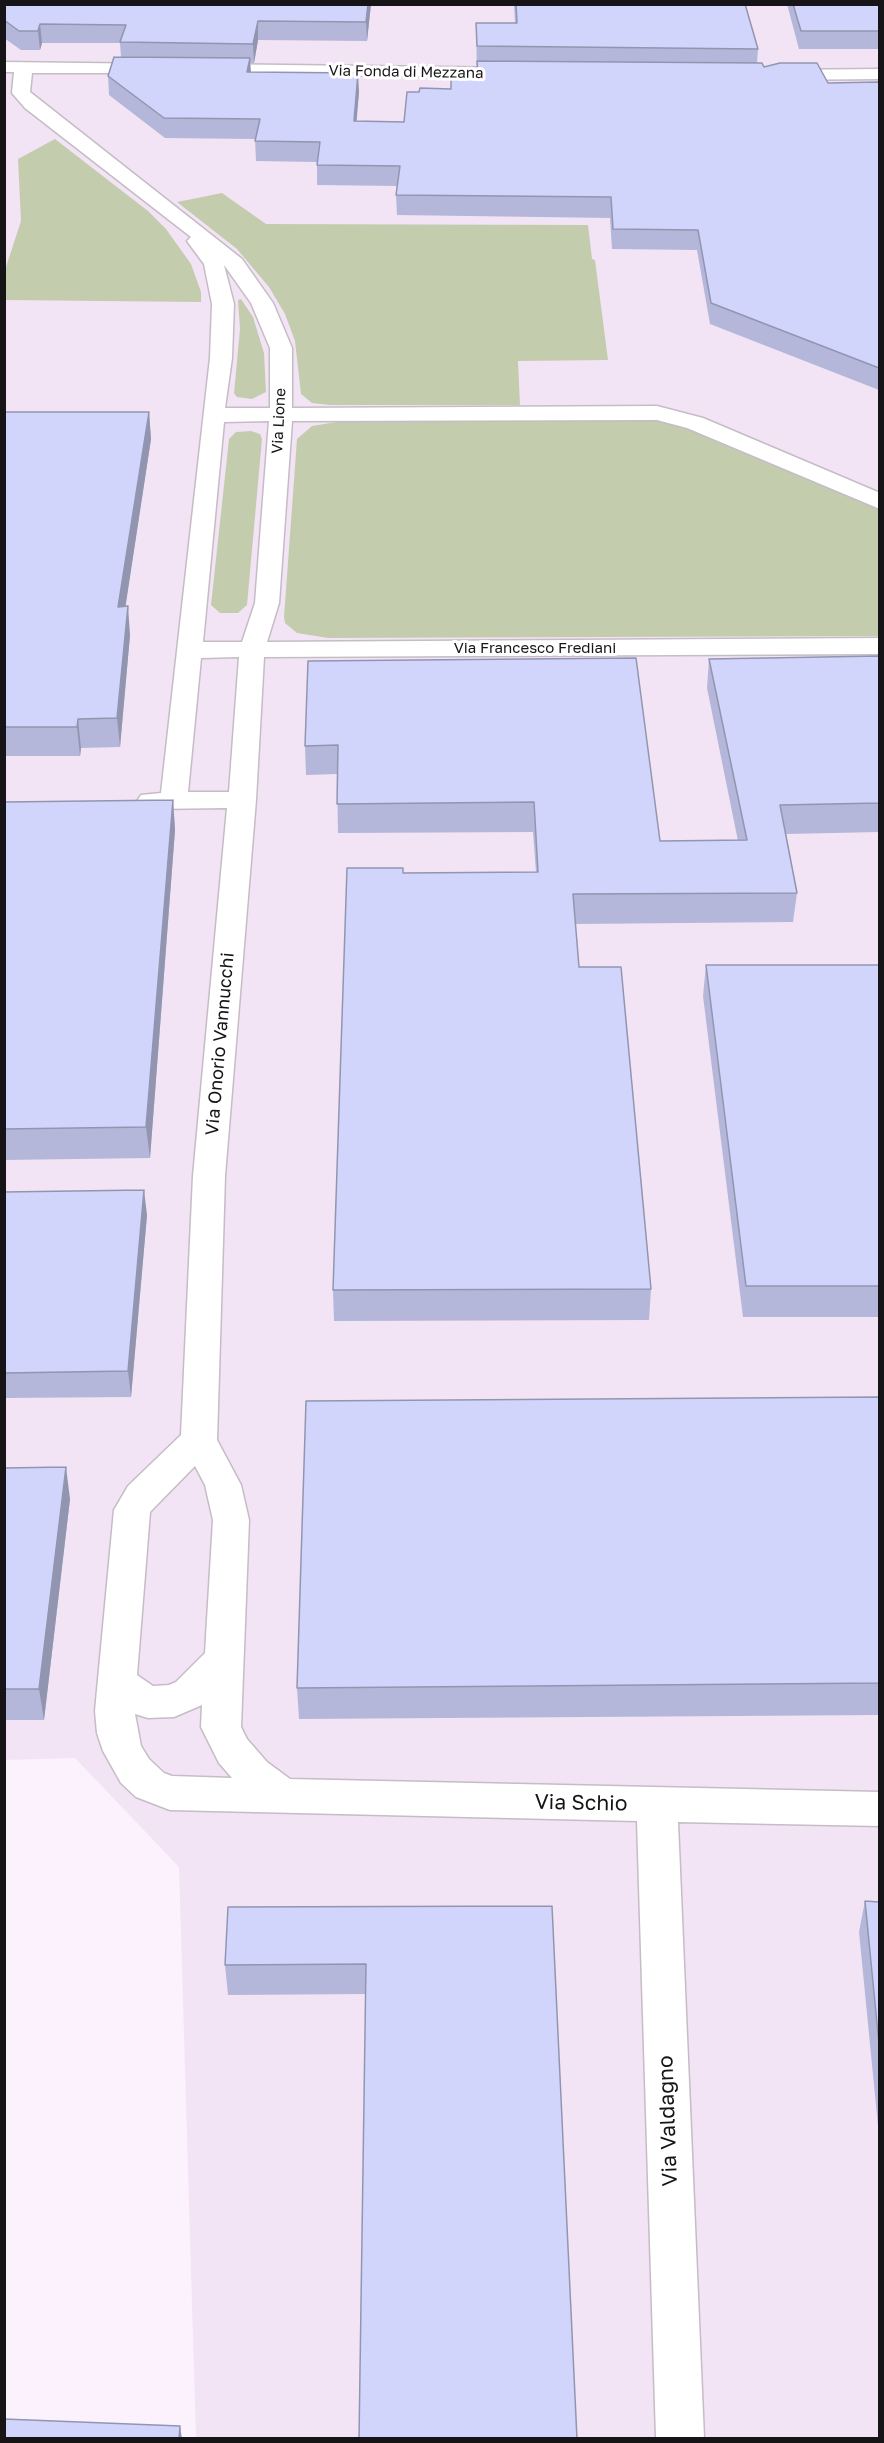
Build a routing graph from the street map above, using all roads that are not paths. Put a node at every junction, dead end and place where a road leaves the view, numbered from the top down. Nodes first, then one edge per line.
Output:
1 (14, 67) edge
2 (537, 73) edge
3 (879, 74) edge
4 (758, 75) edge
5 (186, 226) junction
6 (213, 414) junction
7 (281, 414) junction
8 (879, 502) edge
9 (879, 646) edge
10 (252, 649) junction
11 (191, 650) junction
12 (174, 800) junction
13 (242, 800) junction
14 (128, 801) edge
15 (199, 1440) junction
16 (224, 1659) junction
17 (118, 1681) junction
18 (282, 1796) junction
19 (657, 1804) junction
20 (879, 1809) edge
21 (680, 2439) edge

1 - 2 street, Via Fonda di Mezzana
1 - 5 street, Via Lione
3 - 4 street
5 - 6 street, Via Lione
5 - 7 street, Via Lione
6 - 7 street
6 - 11 street, Via Lione
7 - 8 street
7 - 10 street, Via Lione
9 - 10 street, Via Francesco Frediani
10 - 11 street, Via Francesco Frediani
10 - 13 street, Via Onorio Vannucchi
11 - 12 street
12 - 13 street
12 - 14 street
13 - 15 street, Via Onorio Vannucchi
15 - 16 street
15 - 17 street
16 - 17 street
16 - 18 street
17 - 18 street
18 - 19 street, Via Schio
19 - 20 street, Via Schio
19 - 21 street, Via Valdagno

